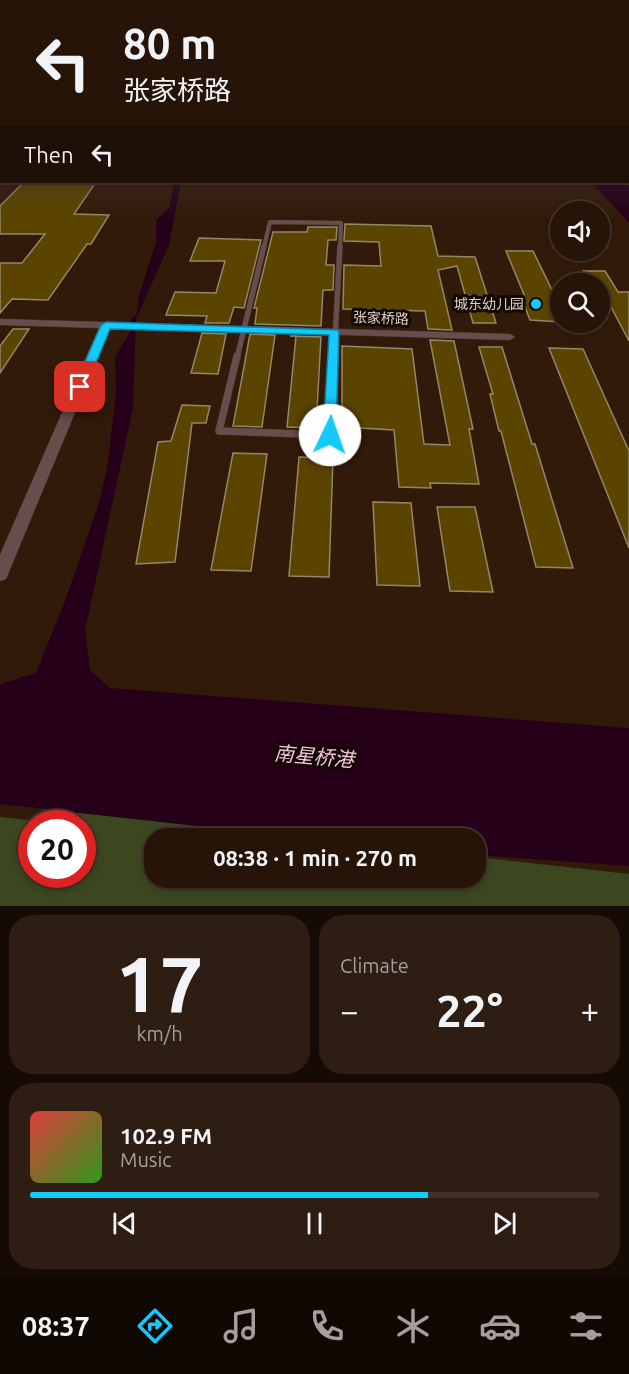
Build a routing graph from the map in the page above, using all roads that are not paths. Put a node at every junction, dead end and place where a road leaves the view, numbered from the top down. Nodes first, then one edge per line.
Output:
1 (0, 322) edge
2 (106, 325) junction
3 (244, 329) junction
4 (335, 332) junction
5 (510, 337) dead end
6 (0, 574) edge

1 - 2 street, 张家桥路
2 - 3 street, 张家桥路
2 - 6 street
3 - 4 street, 张家桥路
3 - 4 lane
3 - 4 lane
4 - 5 street, 张家桥路

